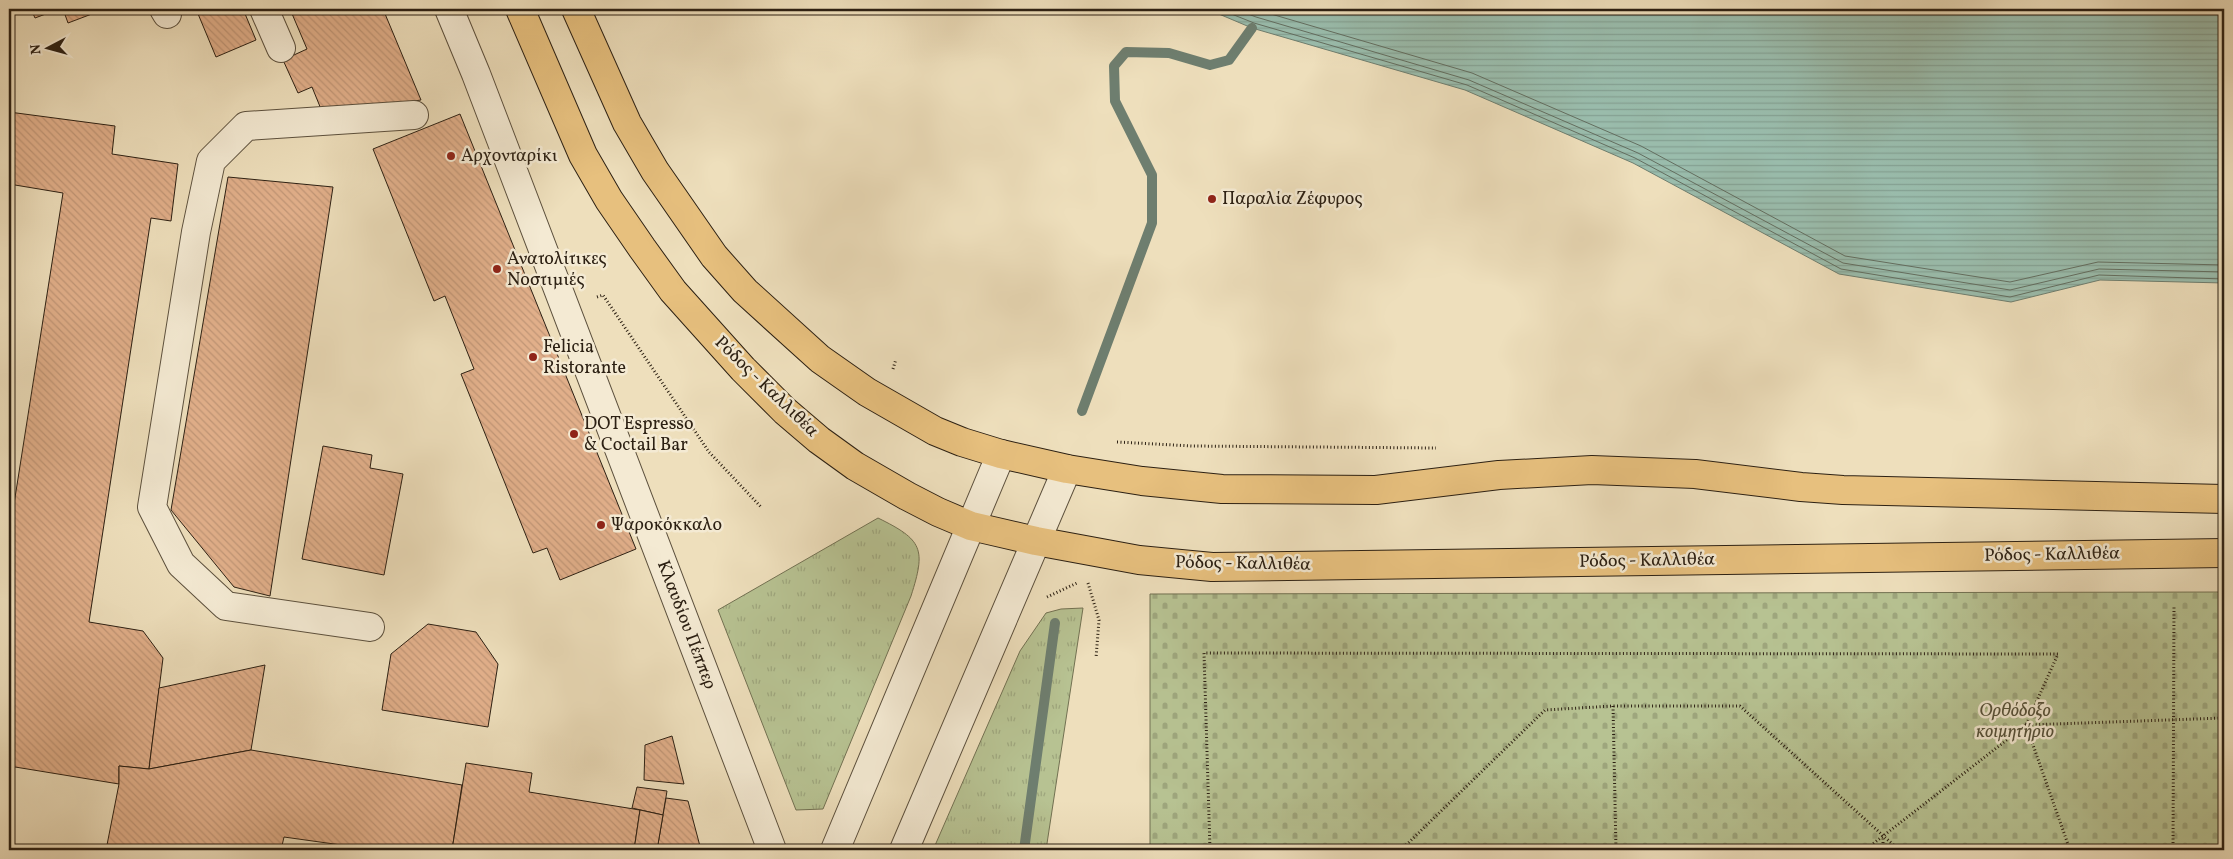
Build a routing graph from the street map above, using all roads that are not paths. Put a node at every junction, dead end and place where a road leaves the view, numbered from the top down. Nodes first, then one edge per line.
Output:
1 (264, 9) edge
2 (449, 9) edge
3 (520, 9) edge
4 (576, 9) edge
5 (280, 48) dead end
6 (414, 115) dead end
7 (1002, 454) junction
8 (1067, 468) junction
9 (2224, 498) edge
10 (971, 526) junction
11 (1036, 542) junction
12 (2224, 553) edge
13 (370, 627) dead end
14 (772, 850) edge
15 (835, 850) edge
16 (904, 850) edge

1 - 5 street
2 - 14 street, Κλαυδίου Πέππερ
3 - 10 main road, Ρόδος - Καλλιθέα
4 - 7 main road
6 - 13 street
7 - 8 main road
7 - 10 street
8 - 9 main road
8 - 11 street
10 - 11 main road, Ρόδος - Καλλιθέα
10 - 15 street
11 - 12 main road, Ρόδος - Καλλιθέα
11 - 16 street

